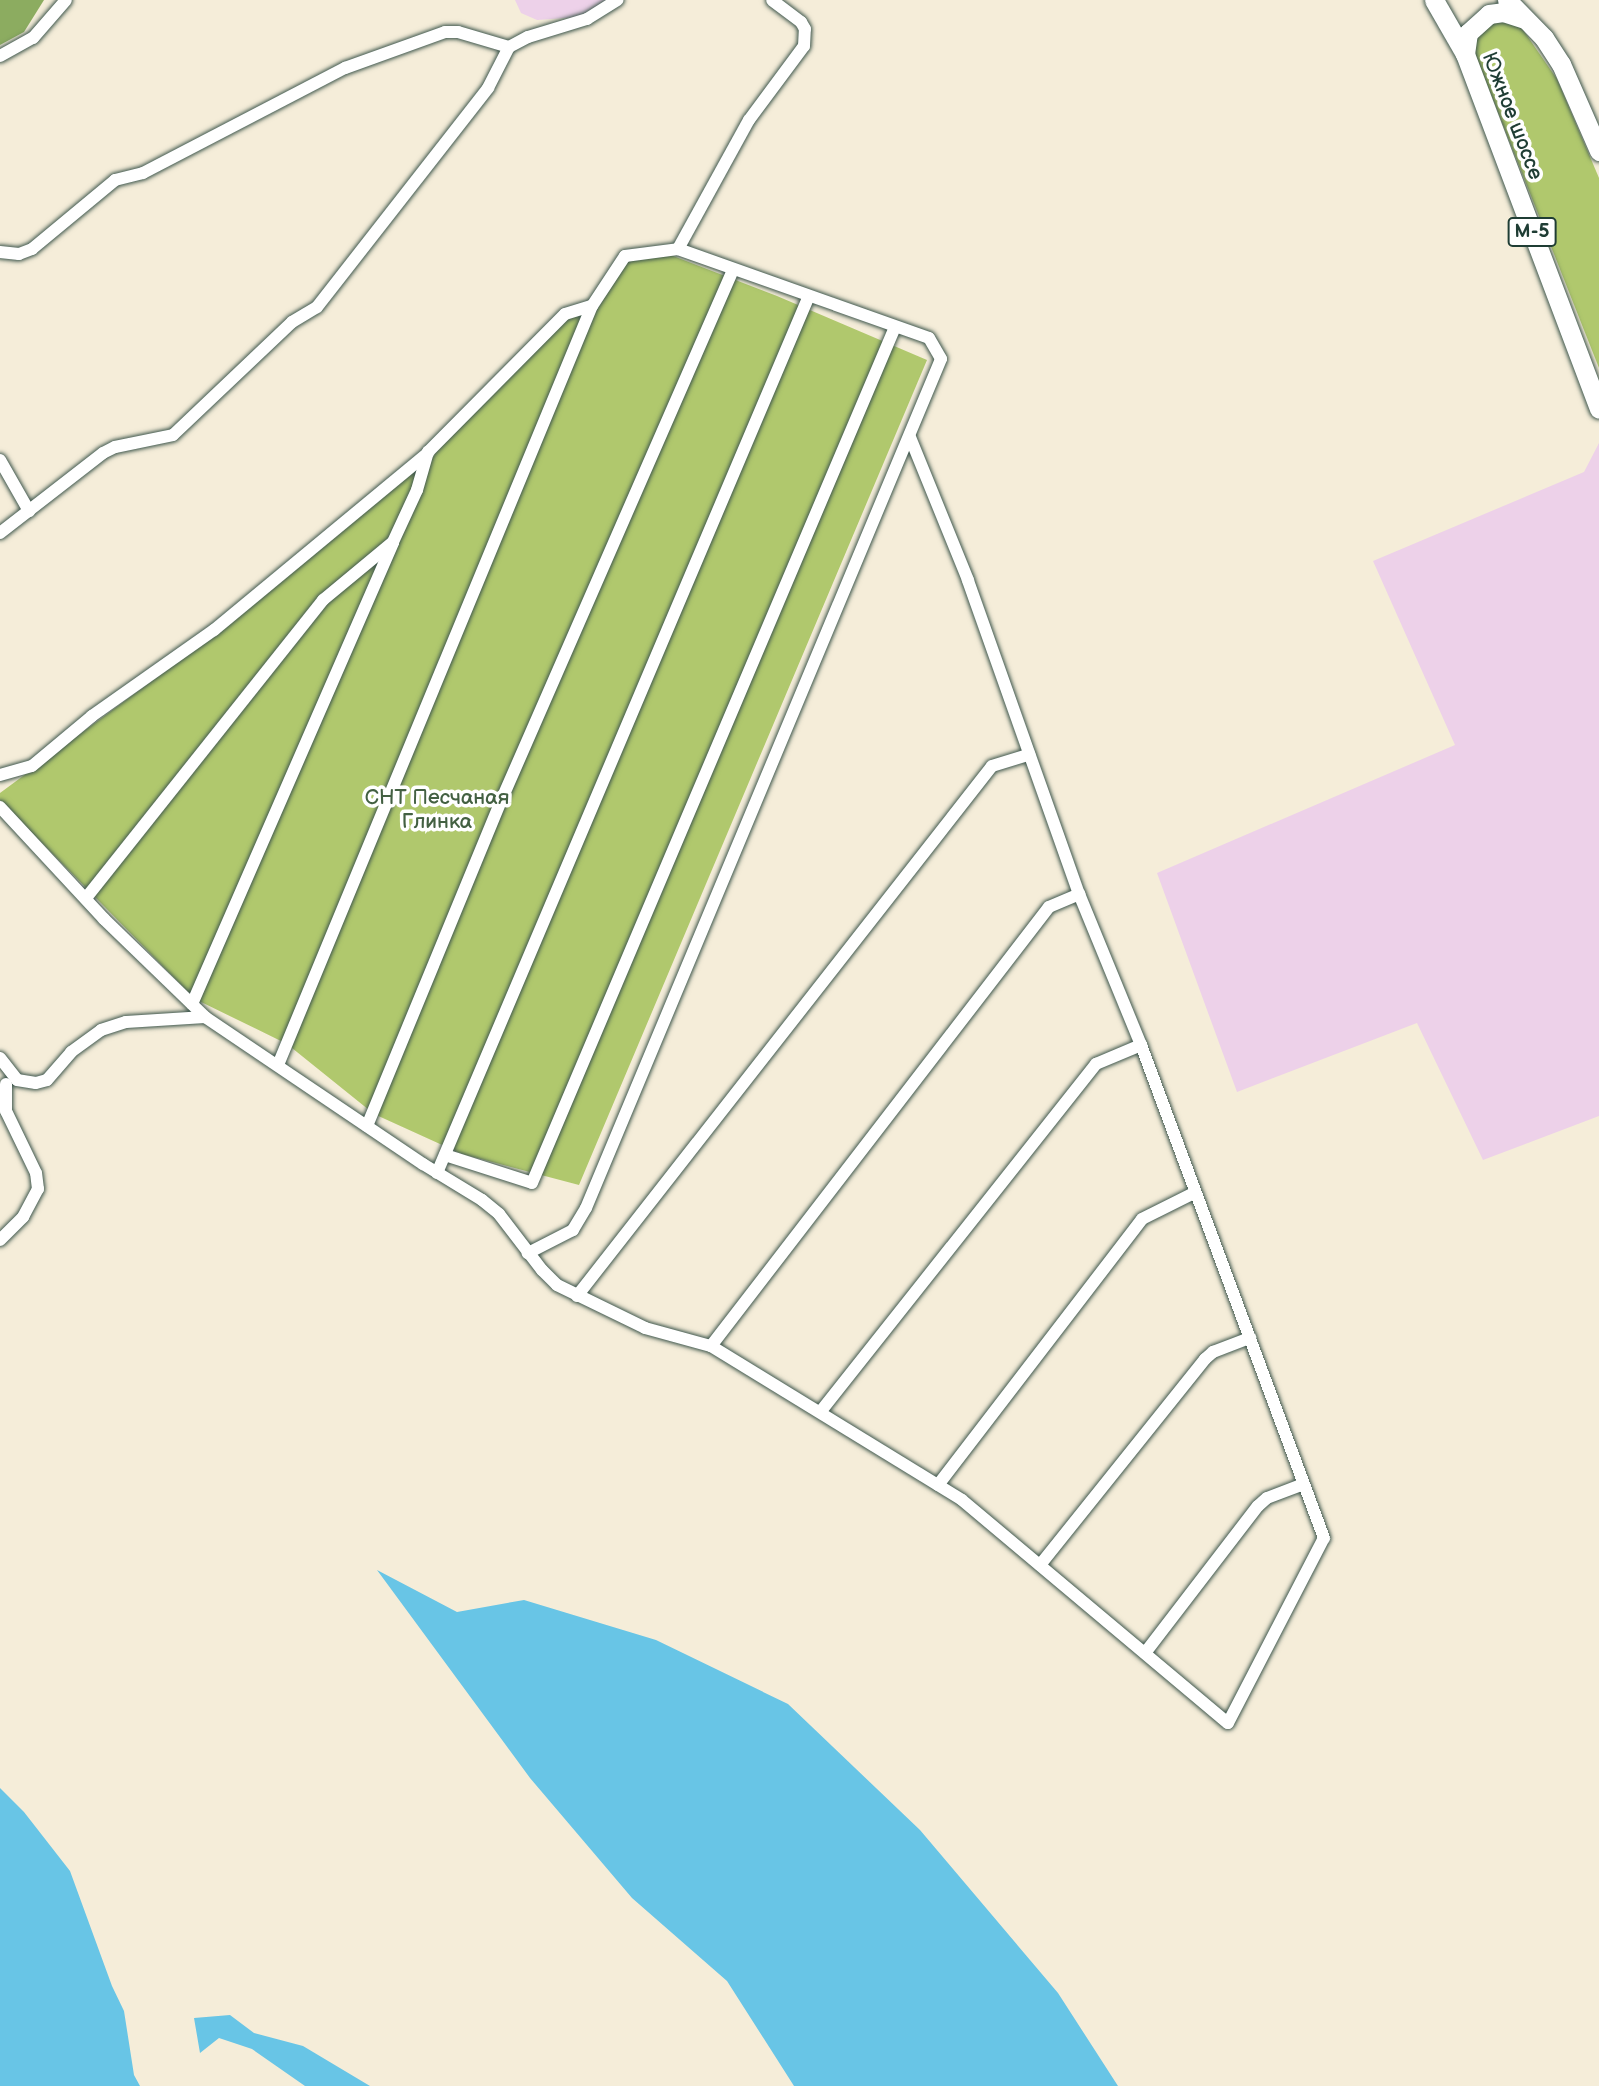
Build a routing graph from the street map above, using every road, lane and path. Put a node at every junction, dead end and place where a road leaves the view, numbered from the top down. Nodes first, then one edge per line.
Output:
1 (66, 0) edge
2 (617, 0) edge
3 (772, 0) edge
4 (1434, 0) edge
5 (1507, 0) edge
6 (1529, 21) junction
7 (509, 47) junction
8 (1465, 54) junction
9 (0, 55) edge
10 (1599, 151) edge
11 (678, 249) junction
12 (0, 252) edge
13 (733, 270) junction
14 (808, 298) junction
15 (592, 306) junction
16 (895, 327) junction
17 (1599, 409) edge
18 (910, 437) junction
19 (428, 452) junction
20 (0, 460) edge
21 (29, 511) junction
22 (0, 534) edge
23 (393, 542) junction
24 (1029, 755) junction
25 (0, 775) edge
26 (0, 807) edge
27 (1079, 894) junction
28 (86, 898) junction
29 (192, 1004) junction
30 (205, 1017) junction
31 (1141, 1045) junction
32 (0, 1058) edge
33 (278, 1065) junction
34 (6, 1083) edge
35 (367, 1126) junction
36 (445, 1155) junction
37 (437, 1173) junction
38 (1195, 1194) junction
39 (0, 1241) edge
40 (528, 1253) junction
41 (577, 1296) junction
42 (1250, 1338) junction
43 (710, 1346) junction
44 (821, 1411) junction
45 (1303, 1484) junction
46 (938, 1485) junction
47 (1040, 1565) junction
48 (1144, 1653) junction

1 - 9 street
2 - 7 street
3 - 11 street
4 - 8 main road, Южное шоссе / М-5
5 - 6 main road
6 - 8 main road
6 - 10 main road
7 - 12 street
7 - 21 street
8 - 17 main road, Южное шоссе / М-5
11 - 13 street
11 - 15 street
13 - 14 street
13 - 35 street
14 - 16 street
14 - 36 street
15 - 19 street
15 - 33 street
16 - 18 street
16 - 36 street
18 - 24 street
18 - 40 street
19 - 23 street
19 - 25 street
20 - 21 street
21 - 22 street
23 - 28 street
23 - 29 street
24 - 27 street
24 - 41 street
26 - 28 street
27 - 31 street
27 - 43 street
28 - 29 street
29 - 30 street
30 - 33 street
30 - 34 street
31 - 38 street
31 - 44 street
32 - 34 street
33 - 35 street
34 - 39 street
35 - 37 street
36 - 37 street
37 - 40 street
38 - 42 street
38 - 46 street
40 - 41 street
41 - 43 street
42 - 45 street
42 - 47 street
43 - 44 street
44 - 46 street
45 - 48 street
45 - 48 street
46 - 47 street
47 - 48 street

